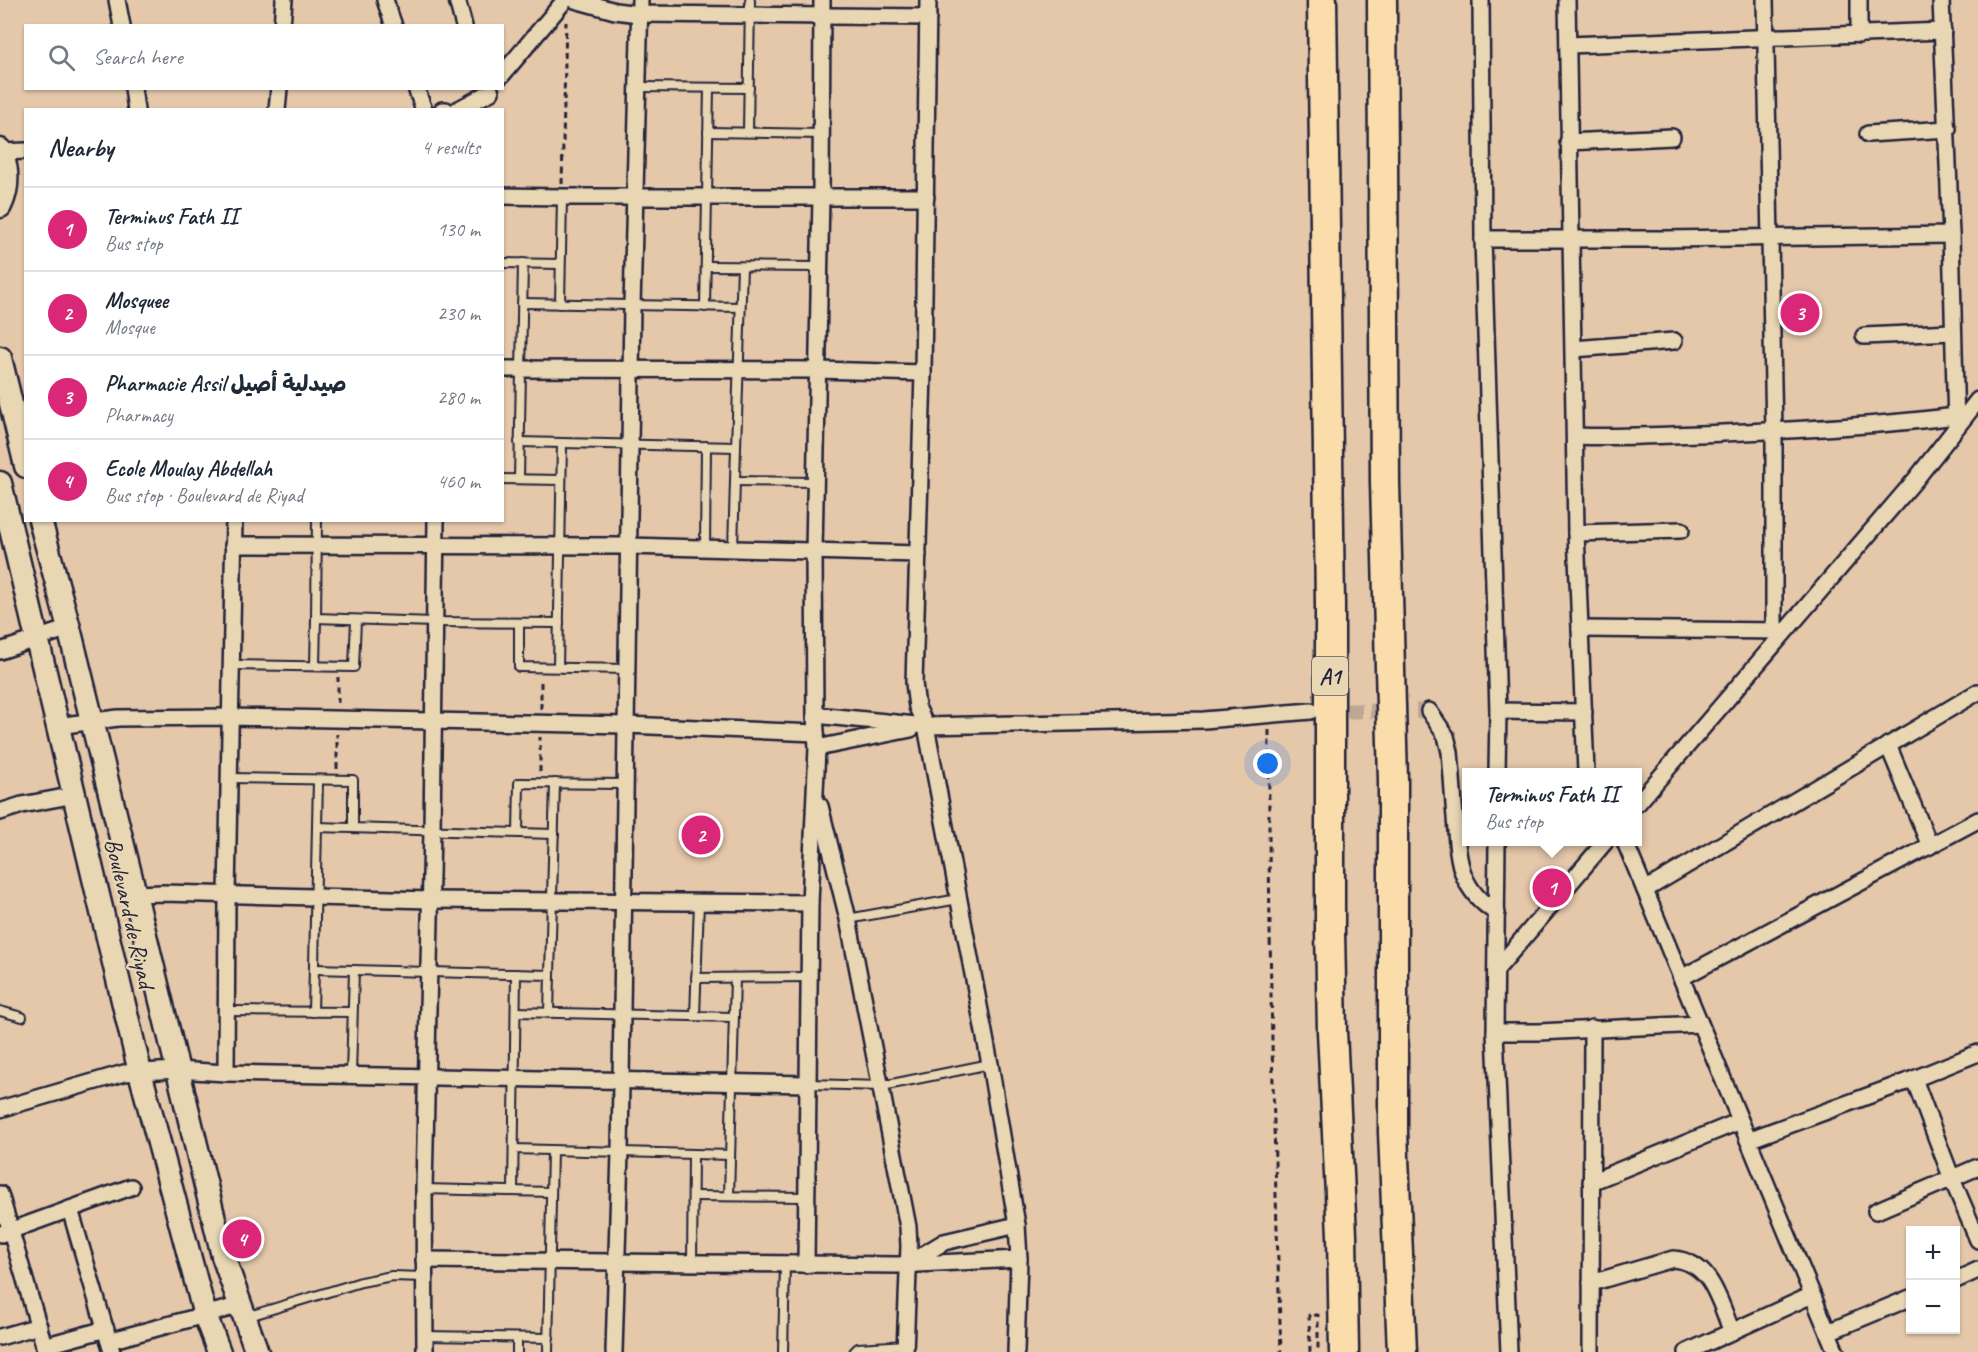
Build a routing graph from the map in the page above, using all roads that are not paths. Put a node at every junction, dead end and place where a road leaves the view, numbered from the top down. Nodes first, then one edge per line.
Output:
1 (117, 0) edge
2 (284, 0) edge
3 (385, 0) edge
4 (457, 0) edge
5 (928, 0) edge
6 (1322, 0) edge
7 (1383, 0) edge
8 (1481, 0) edge
9 (1567, 0) edge
10 (1765, 0) edge
11 (1859, 0) edge
12 (1941, 0) edge
13 (569, 4) edge
14 (639, 7) edge
15 (750, 7) edge
16 (822, 8) edge
17 (928, 17) junction
18 (122, 24) edge
19 (282, 24) edge
20 (393, 24) edge
21 (463, 24) edge
22 (1943, 31) junction
23 (1859, 35) junction
24 (1767, 38) junction
25 (1568, 45) junction
26 (504, 73) edge
27 (637, 87) junction
28 (709, 88) junction
29 (749, 88) junction
30 (133, 90) edge
31 (279, 90) edge
32 (417, 90) edge
33 (492, 90) edge
34 (136, 108) edge
35 (277, 108) edge
36 (423, 108) edge
37 (460, 108) edge
38 (483, 108) edge
39 (1948, 129) junction
40 (708, 132) junction
41 (748, 132) junction
42 (822, 134) junction
43 (1868, 134) dead end
44 (1672, 137) dead end
45 (1568, 142) junction
46 (1, 151) edge
47 (24, 151) edge
48 (504, 195) edge
49 (821, 196) junction
50 (562, 197) junction
51 (634, 197) junction
52 (707, 197) junction
53 (926, 197) junction
54 (0, 206) edge
55 (1951, 235) junction
56 (1483, 238) junction
57 (1570, 238) junction
58 (1769, 238) junction
59 (504, 263) edge
60 (523, 263) junction
61 (560, 264) junction
62 (706, 266) junction
63 (742, 267) junction
64 (820, 267) junction
65 (522, 303) junction
66 (560, 304) junction
67 (632, 306) junction
68 (705, 307) junction
69 (740, 307) junction
70 (1953, 332) junction
71 (1864, 336) dead end
72 (1674, 340) dead end
73 (1574, 348) junction
74 (0, 358) edge
75 (504, 369) edge
76 (521, 369) junction
77 (631, 370) junction
78 (818, 370) junction
79 (738, 371) junction
80 (923, 373) junction
81 (1978, 400) edge
82 (1956, 422) junction
83 (1774, 432) junction
84 (1576, 436) junction
85 (519, 442) junction
86 (562, 443) junction
87 (630, 444) junction
88 (706, 446) junction
89 (736, 447) junction
90 (24, 458) edge
91 (504, 479) edge
92 (519, 479) junction
93 (561, 480) junction
94 (735, 481) junction
95 (816, 482) junction
96 (0, 483) edge
97 (40, 522) edge
98 (234, 522) edge
99 (317, 522) edge
100 (436, 522) edge
101 (1681, 530) dead end
102 (1576, 532) junction
103 (233, 545) junction
104 (317, 545) junction
105 (435, 546) junction
106 (561, 546) junction
107 (629, 546) junction
108 (705, 548) junction
109 (734, 549) junction
110 (814, 551) junction
111 (918, 554) junction
112 (316, 618) junction
113 (356, 620) junction
114 (434, 622) junction
115 (519, 623) junction
116 (559, 624) junction
117 (69, 628) junction
118 (1580, 629) junction
119 (1780, 631) junction
120 (36, 639) junction
121 (0, 651) edge
122 (232, 665) junction
123 (315, 666) junction
124 (558, 668) junction
125 (627, 669) junction
126 (1978, 692) edge
127 (1311, 711) tunnel mouth
128 (1429, 711) dead end
129 (1498, 711) junction
130 (1584, 712) junction
131 (815, 715) junction
132 (230, 717) junction
133 (91, 720) junction
134 (434, 722) junction
135 (626, 724) junction
136 (57, 726) junction
137 (926, 726) junction
138 (816, 732) junction
139 (1888, 745) junction
140 (817, 748) junction
141 (1497, 768) edge
142 (1586, 768) edge
143 (229, 778) junction
144 (318, 780) junction
145 (555, 783) junction
146 (625, 784) junction
147 (816, 789) junction
148 (75, 795) junction
149 (1642, 798) edge
150 (0, 812) edge
151 (1978, 820) edge
152 (317, 827) junction
153 (352, 828) junction
154 (432, 830) junction
155 (518, 833) junction
156 (554, 834) junction
157 (1497, 846) edge
158 (1589, 846) edge
159 (1602, 846) edge
160 (1627, 846) edge
161 (1930, 846) junction
162 (1590, 861) junction
163 (1645, 890) junction
164 (135, 894) junction
165 (227, 895) junction
166 (315, 897) junction
167 (958, 898) junction
168 (431, 900) junction
169 (552, 900) junction
170 (623, 902) junction
171 (699, 902) junction
172 (810, 903) junction
173 (1497, 913) junction
174 (848, 919) junction
175 (314, 969) junction
176 (354, 970) junction
177 (1496, 970) junction
178 (429, 972) junction
179 (516, 974) junction
180 (550, 975) junction
181 (809, 977) junction
182 (696, 978) junction
183 (735, 978) junction
184 (1681, 978) junction
185 (0, 1011) edge
186 (226, 1011) junction
187 (313, 1012) junction
188 (352, 1012) junction
189 (516, 1012) junction
190 (549, 1013) junction
191 (621, 1015) junction
192 (695, 1016) junction
193 (22, 1017) dead end
194 (733, 1017) junction
195 (1700, 1024) junction
196 (1592, 1028) junction
197 (1495, 1032) junction
198 (1978, 1053) edge
199 (990, 1064) junction
200 (177, 1070) junction
201 (140, 1072) junction
202 (226, 1073) junction
203 (351, 1075) junction
204 (427, 1076) junction
205 (515, 1078) junction
206 (1914, 1079) junction
207 (621, 1080) junction
208 (732, 1083) junction
209 (808, 1084) junction
210 (882, 1086) junction
211 (0, 1109) edge
212 (1740, 1121) junction
213 (1748, 1140) junction
214 (514, 1149) junction
215 (552, 1150) junction
216 (620, 1152) junction
217 (693, 1154) junction
218 (730, 1155) junction
219 (1978, 1167) edge
220 (1952, 1179) junction
221 (1591, 1182) junction
222 (131, 1187) dead end
223 (424, 1189) junction
224 (513, 1191) junction
225 (551, 1192) junction
226 (0, 1194) edge
227 (693, 1196) junction
228 (729, 1196) junction
229 (806, 1197) junction
230 (70, 1209) junction
231 (1876, 1211) dead end
232 (1017, 1225) junction
233 (5, 1233) edge
234 (1978, 1240) edge
235 (1019, 1259) junction
236 (424, 1260) junction
237 (551, 1262) junction
238 (618, 1263) junction
239 (692, 1263) junction
240 (909, 1263) junction
241 (785, 1264) junction
242 (806, 1265) junction
243 (1978, 1270) edge
244 (424, 1276) junction
245 (1960, 1278) edge
246 (1591, 1283) junction
247 (1812, 1295) junction
248 (1906, 1300) edge
249 (243, 1311) junction
250 (205, 1315) junction
251 (39, 1326) junction
252 (1732, 1332) junction
253 (1828, 1332) junction
254 (0, 1337) edge
255 (518, 1338) junction
256 (549, 1338) junction
257 (109, 1341) edge
258 (425, 1344) edge
259 (906, 1348) edge
260 (45, 1349) edge
261 (219, 1352) edge
262 (257, 1352) edge
263 (517, 1352) edge
264 (548, 1352) edge
265 (614, 1352) edge
266 (783, 1352) edge
267 (854, 1352) edge
268 (1016, 1352) edge
269 (1344, 1352) edge
270 (1402, 1352) edge
271 (1509, 1352) edge
272 (1591, 1352) edge
273 (1687, 1352) edge
274 (1836, 1352) edge

1 - 18 street
2 - 19 street
3 - 20 street
4 - 21 street
5 - 17 street
6 - 269 highway, A1
7 - 270 highway
8 - 56 street
9 - 25 street
10 - 24 street
11 - 23 street
12 - 22 street
13 - 14 street
13 - 26 street
14 - 15 street
14 - 27 street
15 - 16 street
15 - 29 lane
16 - 17 street
16 - 42 street
17 - 53 street
22 - 23 street
22 - 39 street
23 - 24 street
24 - 25 street
24 - 58 street
25 - 45 street
27 - 28 lane
27 - 51 street
28 - 29 lane
28 - 40 lane
29 - 41 lane
30 - 34 street
31 - 35 street
32 - 36 street
33 - 37 street
33 - 38 street
39 - 43 street
39 - 55 street
40 - 41 lane
40 - 52 lane
41 - 42 lane
42 - 49 street
44 - 45 street
45 - 57 street
46 - 47 street
46 - 54 main road
48 - 50 street
49 - 52 street
49 - 53 street
49 - 64 street
50 - 51 street
50 - 61 lane
51 - 52 street
51 - 67 street
52 - 62 lane
53 - 80 street
55 - 58 street
55 - 70 street
56 - 57 street
56 - 129 street
57 - 58 street
57 - 73 street
58 - 83 street
59 - 60 lane
60 - 61 lane
60 - 65 lane
61 - 66 lane
62 - 63 lane
62 - 68 lane
63 - 64 lane
63 - 69 lane
64 - 78 street
65 - 66 lane
65 - 76 lane
66 - 67 lane
67 - 68 lane
67 - 77 street
68 - 69 lane
69 - 79 lane
70 - 71 street
70 - 82 street
72 - 73 street
73 - 84 street
74 - 90 main road
75 - 76 street
76 - 77 street
76 - 85 lane
77 - 79 street
77 - 87 street
78 - 79 street
78 - 80 street
78 - 95 street
79 - 89 lane
80 - 111 street
81 - 82 street
82 - 83 street
82 - 119 street
83 - 84 street
83 - 119 street
84 - 102 street
85 - 86 lane
85 - 92 lane
86 - 87 lane
86 - 93 lane
87 - 88 lane
87 - 107 street
88 - 89 lane
88 - 108 lane
89 - 94 lane
91 - 92 lane
92 - 93 lane
93 - 106 lane
94 - 95 lane
94 - 109 lane
95 - 110 street
96 - 120 main road, Boulevard de Riyad
97 - 117 main road, Boulevard de Riyad
98 - 103 street
99 - 104 lane
100 - 105 street
101 - 102 street
102 - 118 street
103 - 104 street
103 - 122 street
104 - 105 street
104 - 112 lane
105 - 106 street
105 - 114 street
106 - 107 street
106 - 116 lane
107 - 108 street
107 - 125 street
108 - 109 street
109 - 110 street
110 - 111 street
110 - 131 street
111 - 137 street
112 - 113 lane
112 - 123 lane
113 - 114 lane
113 - 123 lane
114 - 115 lane
114 - 134 street
115 - 116 lane
115 - 124 lane
116 - 124 lane
117 - 120 street
117 - 133 main road, Boulevard de Riyad
118 - 119 street
118 - 130 street
119 - 149 street
120 - 121 street
120 - 136 main road, Boulevard de Riyad
122 - 123 lane
122 - 132 street
124 - 125 lane
125 - 135 street
126 - 139 street
127 - 137 street
128 - 173 street
129 - 130 street
129 - 141 street
130 - 142 street
131 - 137 street
131 - 138 street
132 - 133 street
132 - 134 street
132 - 143 street
133 - 136 street
133 - 164 main road, Boulevard de Riyad
134 - 135 street
134 - 154 street
135 - 138 street
135 - 146 street
136 - 148 main road, Boulevard de Riyad
137 - 140 street
137 - 167 street
138 - 140 street
139 - 161 street
139 - 163 street
140 - 147 street
143 - 144 lane
143 - 165 street
144 - 152 lane
144 - 153 lane
145 - 146 lane
145 - 155 lane
145 - 156 lane
146 - 170 street
147 - 172 street
147 - 174 street
148 - 150 street
148 - 201 main road, Boulevard de Riyad
151 - 161 street
152 - 153 lane
152 - 166 lane
153 - 154 lane
154 - 155 lane
154 - 168 street
155 - 156 lane
156 - 169 lane
157 - 173 street
158 - 162 street
159 - 162 street
160 - 163 street
161 - 184 street
162 - 177 street
163 - 184 street
164 - 165 street
164 - 200 main road, Boulevard de Riyad
165 - 166 street
165 - 186 street
166 - 168 street
166 - 175 lane
167 - 174 lane
167 - 199 street
168 - 169 street
168 - 178 street
169 - 170 street
169 - 180 lane
170 - 171 street
170 - 191 street
171 - 172 street
171 - 182 lane
172 - 181 street
173 - 177 street
174 - 210 street
175 - 176 lane
175 - 187 lane
176 - 178 lane
176 - 188 lane
177 - 197 street
178 - 179 lane
178 - 204 street
179 - 180 lane
179 - 189 lane
180 - 190 lane
181 - 183 lane
181 - 209 street
182 - 183 lane
182 - 192 lane
183 - 194 lane
184 - 195 street
185 - 193 lane
186 - 187 lane
186 - 202 street
187 - 188 lane
188 - 203 lane
189 - 190 lane
189 - 205 lane
190 - 191 lane
191 - 192 lane
191 - 207 street
192 - 194 lane
194 - 208 lane
195 - 196 street
195 - 212 street
196 - 197 street
196 - 221 street
197 - 271 street
198 - 206 street
199 - 210 lane
199 - 232 street
200 - 201 street
200 - 202 street
200 - 249 main road, Boulevard de Riyad
201 - 211 street
201 - 250 main road, Boulevard de Riyad
202 - 203 street
203 - 204 street
204 - 205 street
204 - 223 street
205 - 207 street
205 - 214 lane
206 - 213 street
206 - 220 street
207 - 208 street
207 - 216 street
208 - 209 street
208 - 218 lane
209 - 210 lane
209 - 229 street
210 - 240 street
212 - 213 street
212 - 221 street
213 - 247 street
214 - 215 lane
214 - 224 lane
215 - 216 lane
215 - 225 lane
216 - 217 lane
216 - 238 street
217 - 218 lane
217 - 227 lane
218 - 228 lane
219 - 220 street
220 - 231 street
220 - 234 street
221 - 246 street
222 - 230 street
223 - 224 lane
223 - 236 street
224 - 225 lane
225 - 237 lane
226 - 233 street
227 - 228 lane
227 - 239 lane
228 - 229 lane
229 - 242 street
230 - 233 street
230 - 257 street
232 - 235 street
232 - 240 street
233 - 251 street
235 - 240 street
235 - 268 street
236 - 237 street
236 - 244 street
237 - 238 street
237 - 256 lane
238 - 239 street
238 - 265 street
239 - 241 street
240 - 242 street
240 - 259 street
241 - 242 street
241 - 266 lane
243 - 245 street
244 - 249 lane
244 - 258 street
246 - 252 street
246 - 272 street
247 - 252 street
247 - 253 street
248 - 253 street
249 - 250 street
249 - 262 main road, Boulevard de Riyad
250 - 257 street
250 - 261 main road, Boulevard de Riyad
251 - 254 street
251 - 260 street
252 - 273 street
253 - 274 street
255 - 256 lane
255 - 258 lane
255 - 263 lane
256 - 264 lane
257 - 260 street
259 - 267 lane

